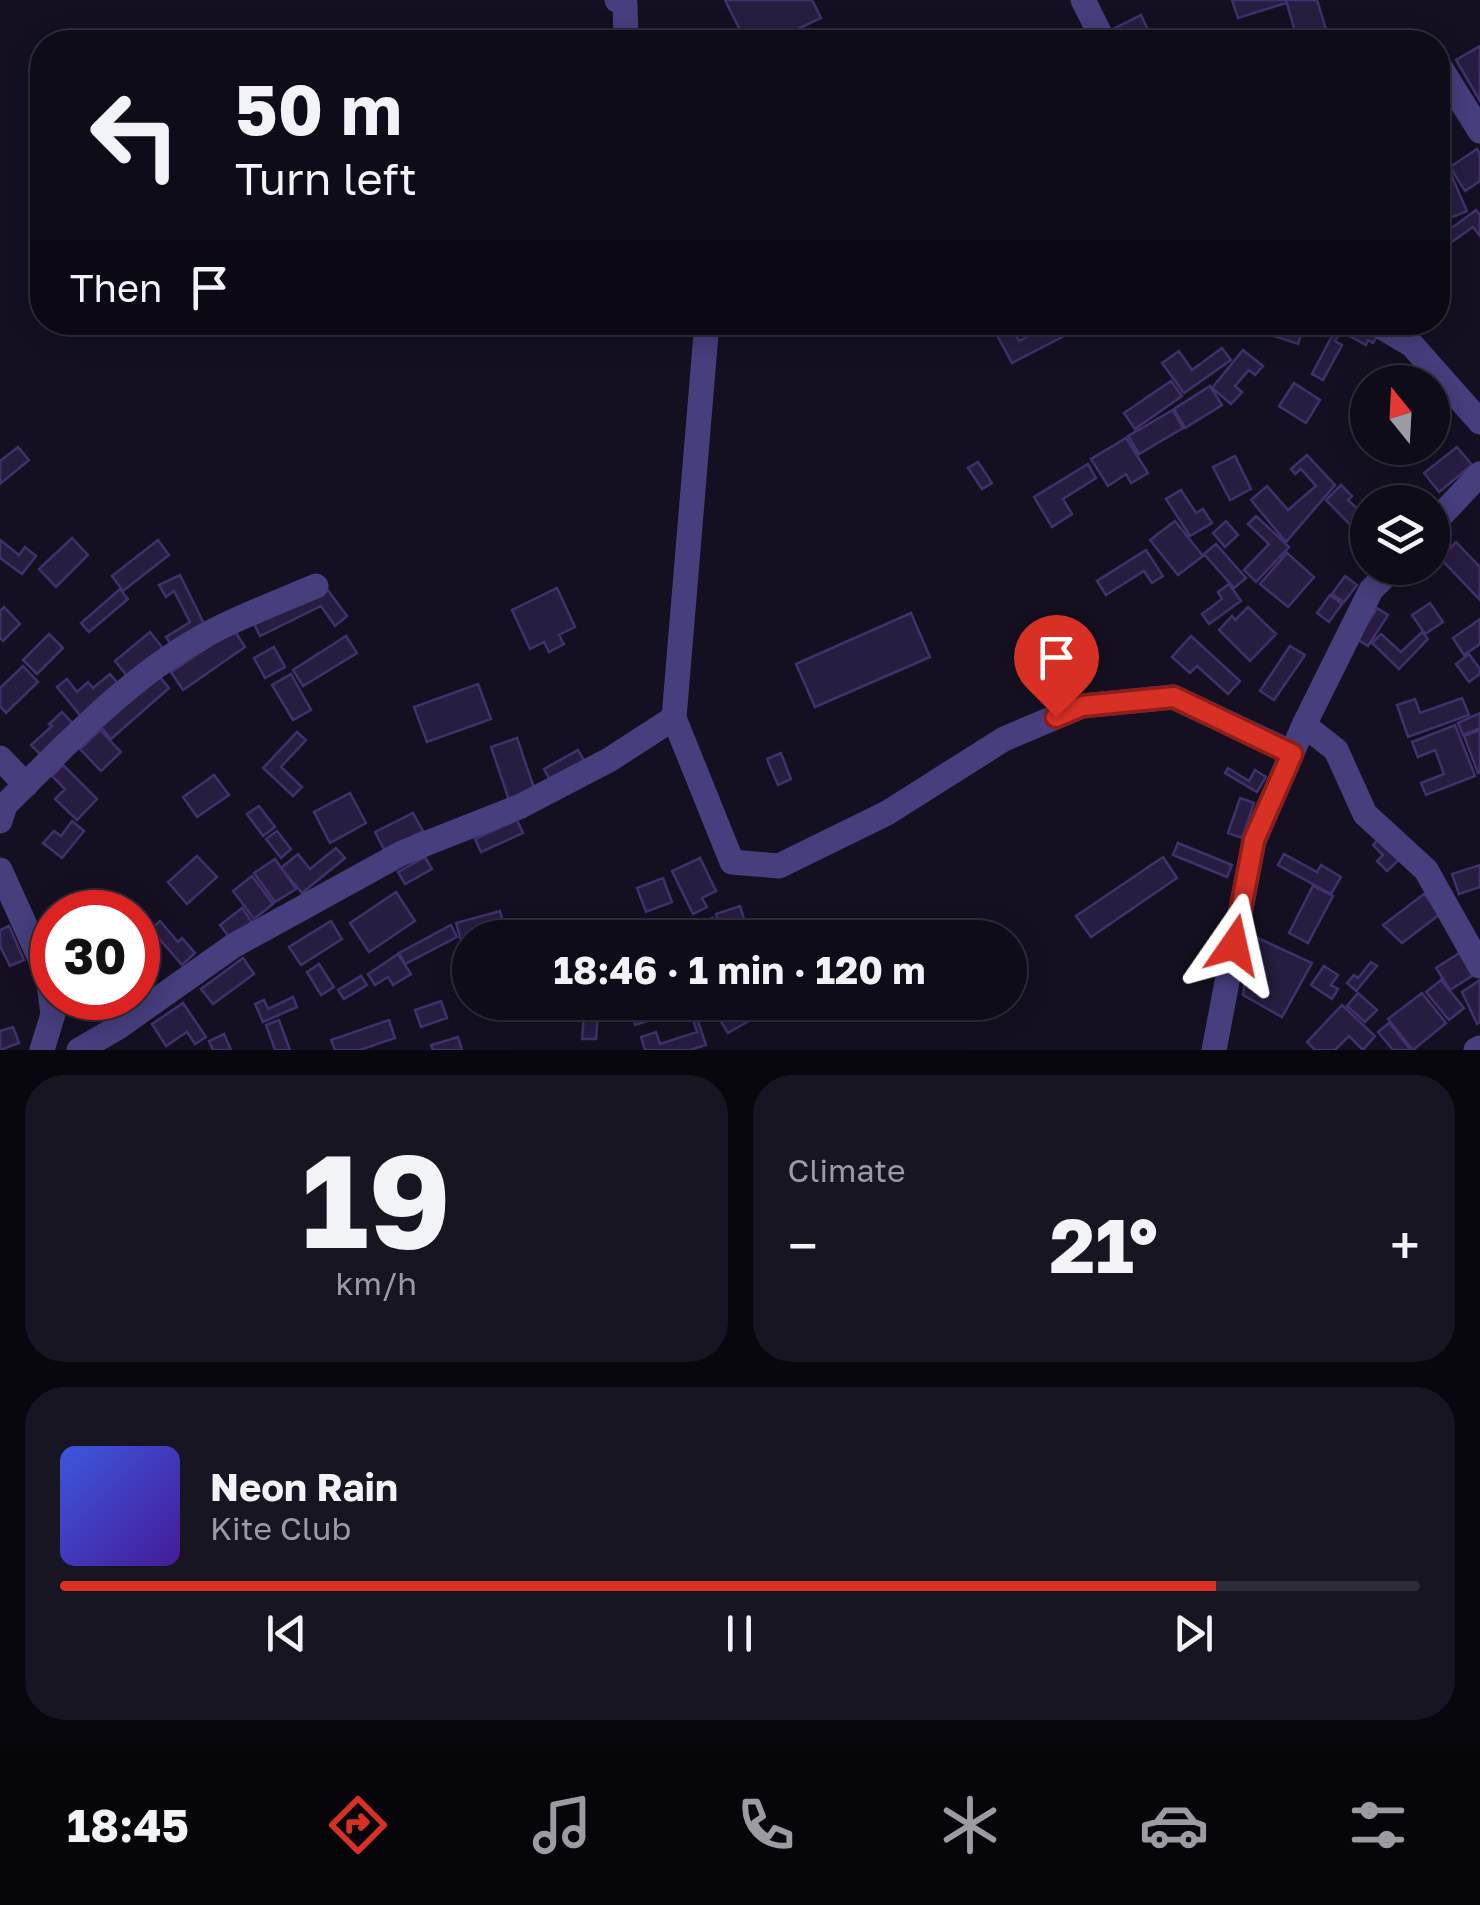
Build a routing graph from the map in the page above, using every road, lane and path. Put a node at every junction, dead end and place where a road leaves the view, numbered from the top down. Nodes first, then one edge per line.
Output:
1 (618, 0) edge
2 (1082, 0) edge
3 (625, 30) edge
4 (1098, 30) edge
5 (1450, 83) edge
6 (1480, 131) edge
7 (706, 335) edge
8 (1395, 335) edge
9 (1480, 422) edge
10 (1480, 474) edge
11 (1450, 506) edge
12 (1376, 585) edge
13 (316, 586) dead end
14 (674, 718) junction
15 (1304, 725) junction
16 (1292, 754) junction
17 (0, 758) edge
18 (26, 784) junction
19 (0, 821) edge
20 (0, 870) edge
21 (1480, 966) edge
22 (120, 1039) edge
23 (42, 1050) edge
24 (79, 1050) edge
25 (1214, 1050) edge

1 - 3 street
2 - 4 street
5 - 6 street
7 - 14 street
8 - 9 street
10 - 11 street
12 - 15 street
13 - 18 street
14 - 16 street
14 - 22 street
15 - 16 street
15 - 21 street
16 - 25 street
17 - 18 street
18 - 19 street
20 - 23 street
22 - 24 street

